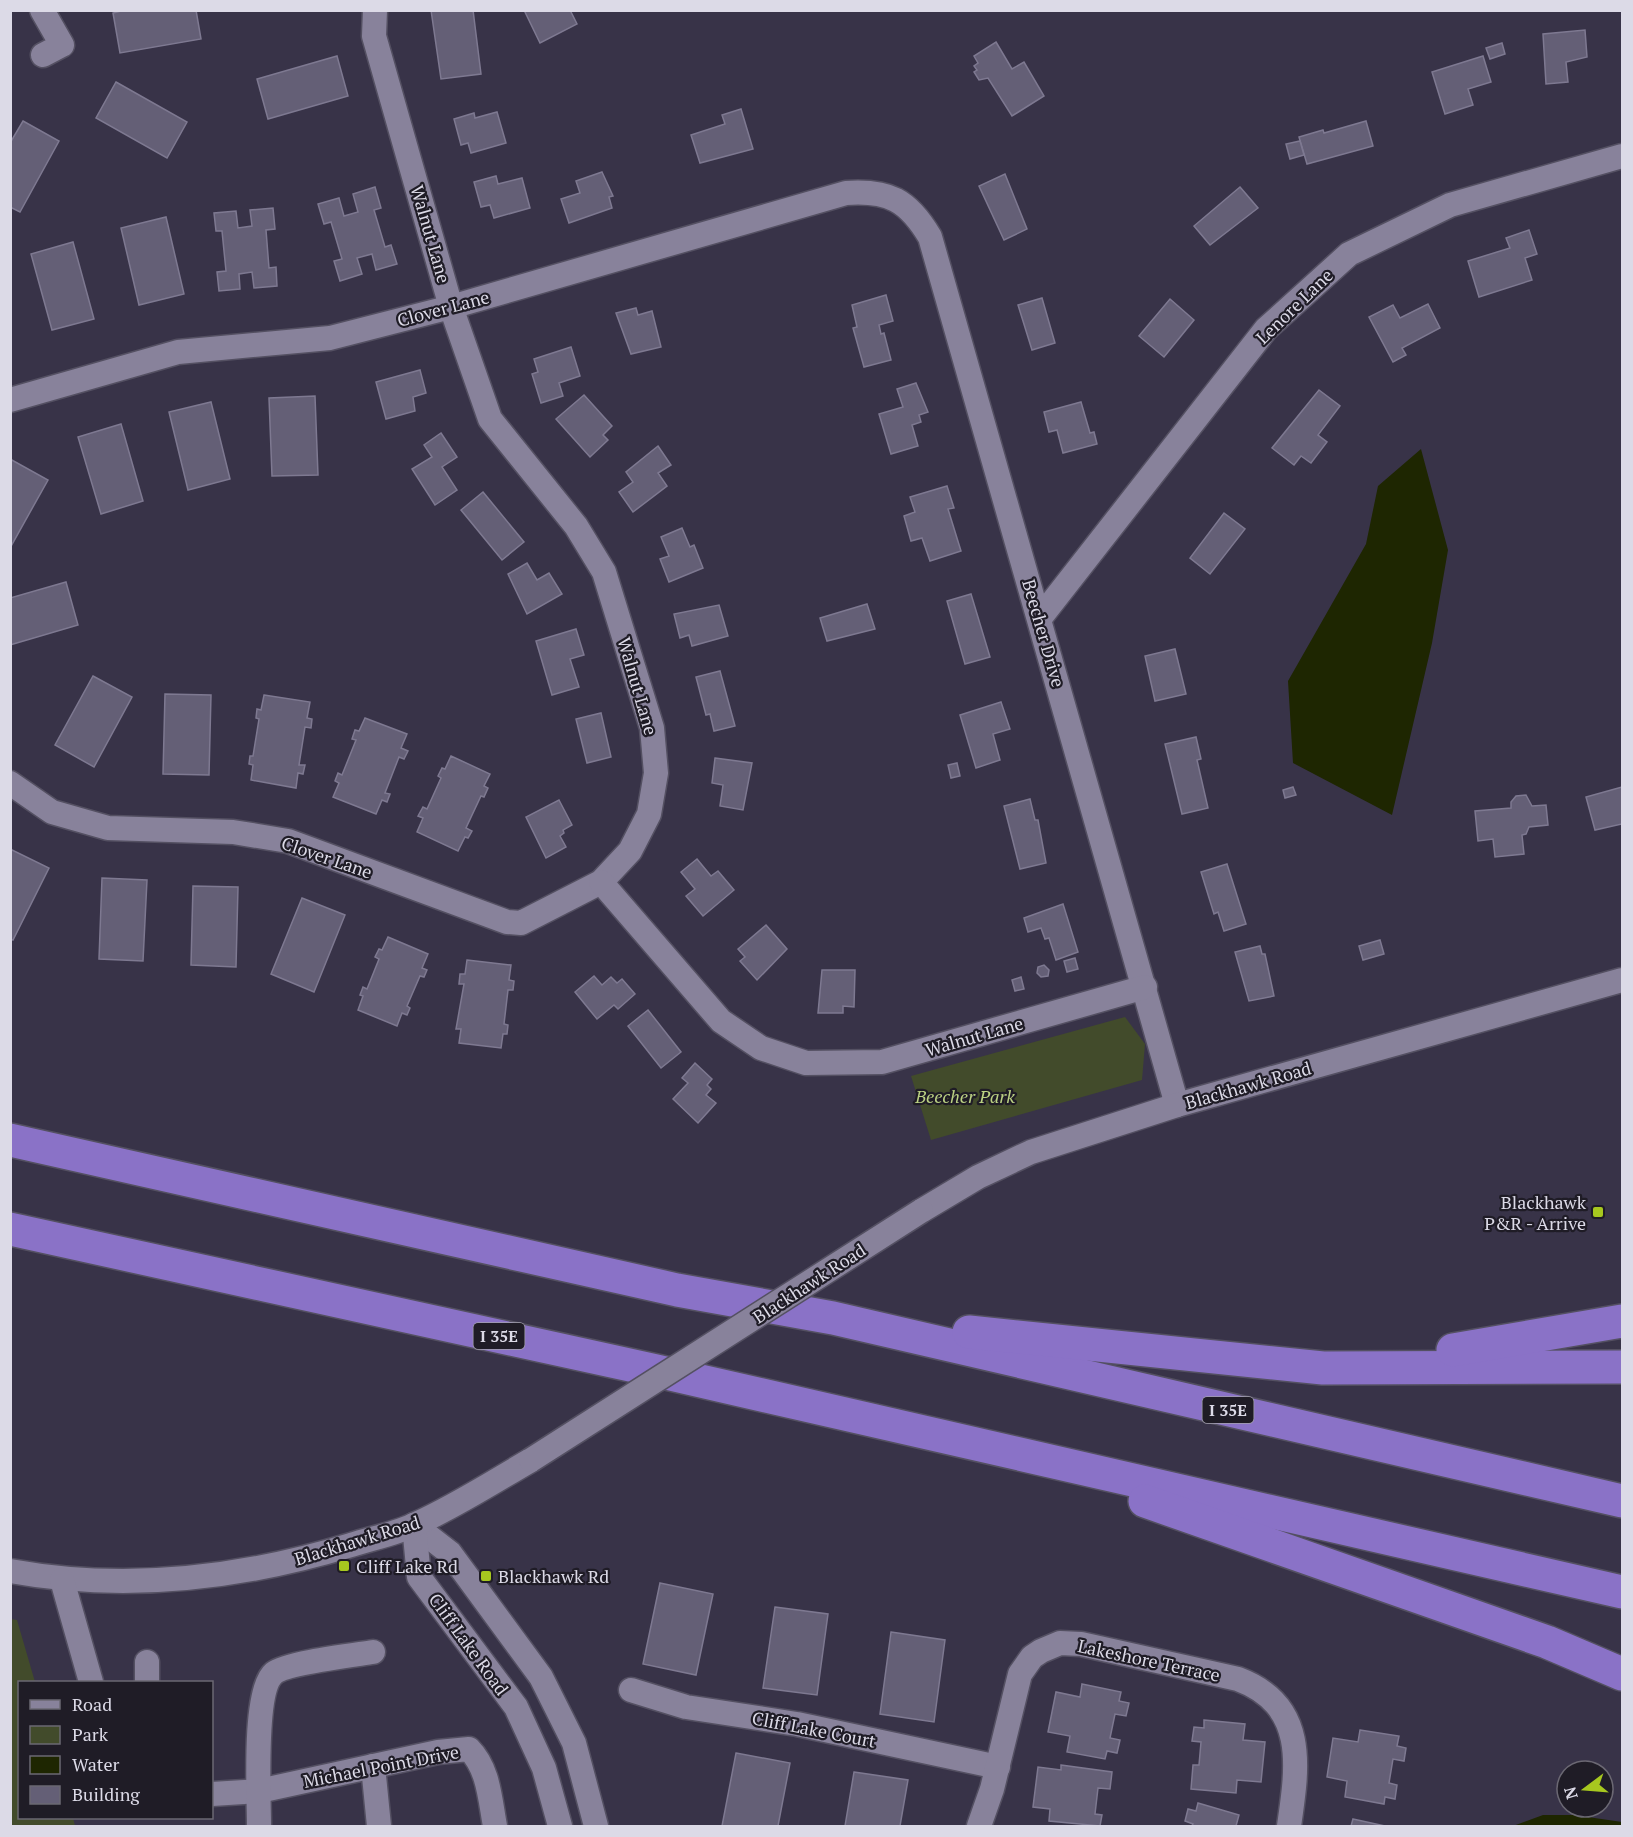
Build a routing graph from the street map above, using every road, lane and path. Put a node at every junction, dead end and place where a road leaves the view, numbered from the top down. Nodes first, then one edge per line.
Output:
1 (42, 10) edge
2 (375, 10) edge
3 (43, 55) dead end
4 (1623, 156) edge
5 (872, 191) joint
6 (451, 307) junction
7 (10, 400) edge
8 (1040, 618) junction
9 (10, 783) edge
10 (601, 882) junction
11 (1623, 980) edge
12 (1145, 987) junction
13 (1177, 1105) junction
14 (10, 1140) edge
15 (10, 1228) edge
16 (833, 1318) junction
17 (1623, 1321) edge
18 (1623, 1367) edge
19 (1323, 1368) junction
20 (987, 1446) junction
21 (1623, 1501) edge
22 (414, 1526) junction
23 (10, 1571) edge
24 (62, 1580) junction
25 (1623, 1592) edge
26 (373, 1652) dead end
27 (1623, 1674) edge
28 (90, 1681) edge
29 (631, 1690) dead end
30 (373, 1766) junction
31 (998, 1767) junction
32 (259, 1791) junction
33 (213, 1794) edge
34 (259, 1827) edge
35 (379, 1827) edge
36 (495, 1827) edge
37 (561, 1827) edge
38 (596, 1827) edge
39 (979, 1827) edge
40 (1289, 1827) edge

1 - 3 street
2 - 6 street, Walnut Lane
4 - 8 street, Lenore Lane
5 - 6 street, Clover Lane
5 - 8 street, Beecher Drive
6 - 7 street, Clover Lane
6 - 10 street, Walnut Lane
8 - 12 street, Beecher Drive
9 - 10 street, Clover Lane
10 - 12 street, Walnut Lane
11 - 13 street, Blackhawk Road
12 - 13 street, Beecher Drive
13 - 22 street, Blackhawk Road, bridge
14 - 16 highway, I 35E
15 - 20 highway, I 35E
16 - 19 highway
16 - 21 highway, I 35E
17 - 19 highway
18 - 19 highway
20 - 25 highway, I 35E
20 - 27 highway
22 - 24 street, Blackhawk Road
22 - 37 street, Cliff Lake Road
22 - 38 street
23 - 24 street, Blackhawk Road
24 - 28 street
26 - 32 street
29 - 31 street, Cliff Lake Court
30 - 32 street, Michael Point Drive
30 - 35 street
30 - 36 street, Michael Point Drive
31 - 39 street, Lakeshore Terrace
31 - 40 street, Lakeshore Terrace
32 - 33 street, Michael Point Drive
32 - 34 street

